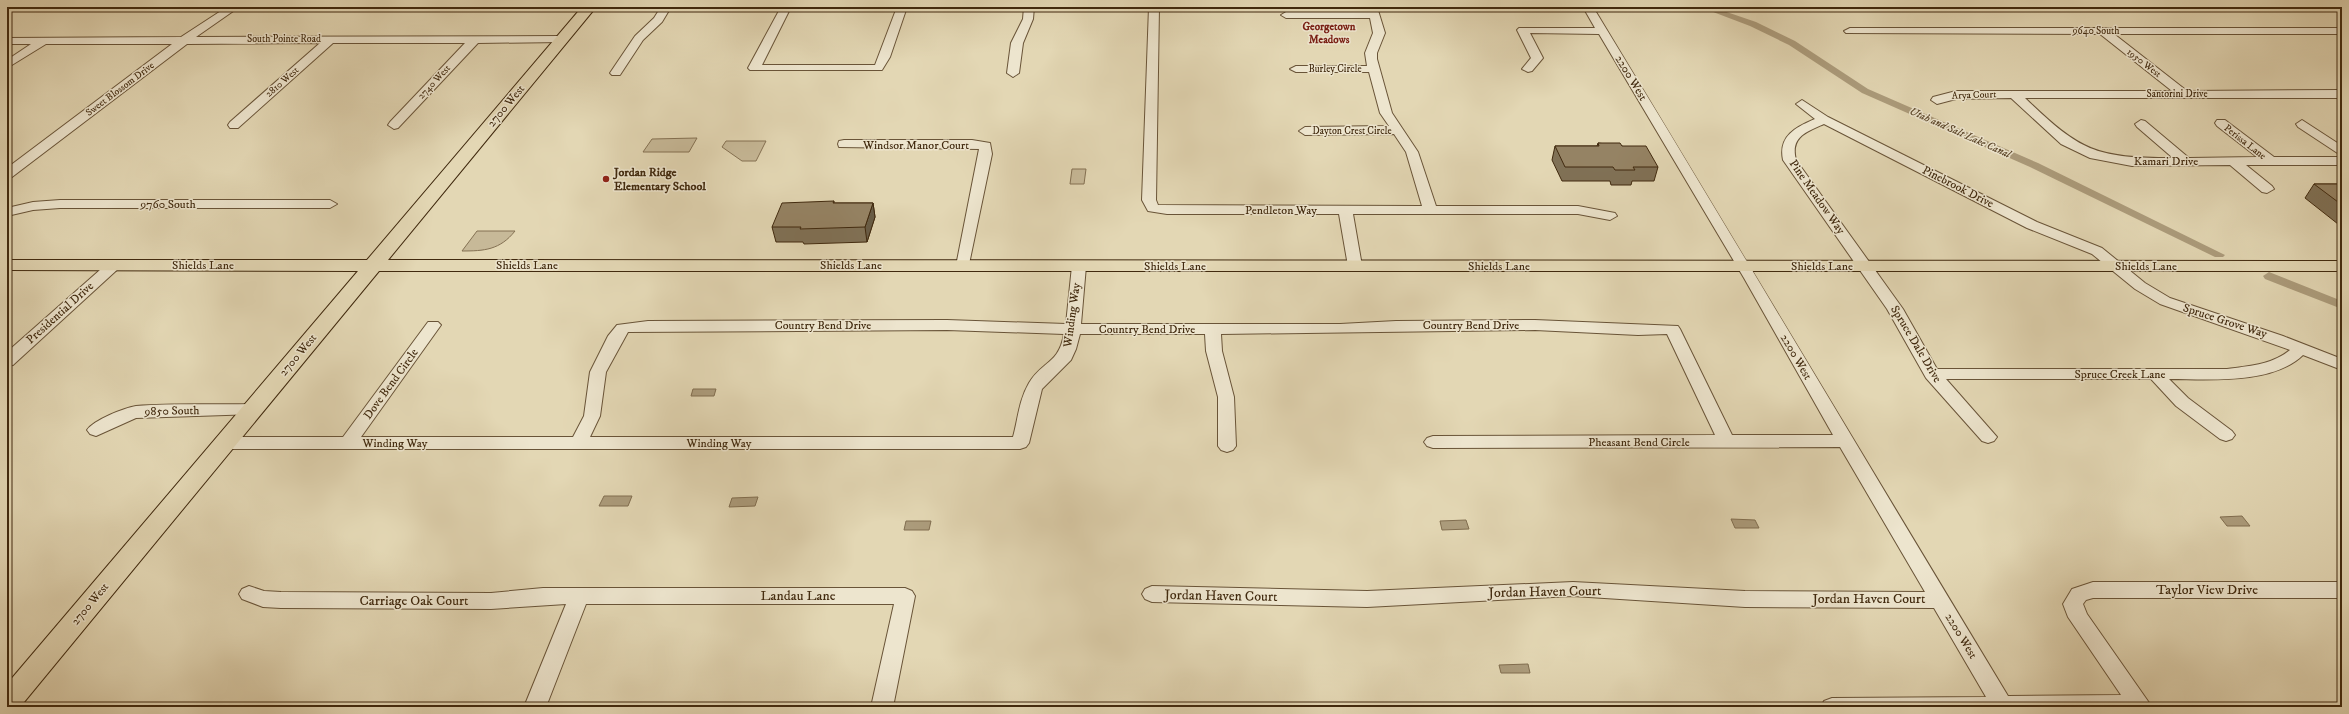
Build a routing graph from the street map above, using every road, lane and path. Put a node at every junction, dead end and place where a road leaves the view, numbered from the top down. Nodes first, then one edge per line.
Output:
1 (234, 7) edge
2 (589, 7) edge
3 (666, 7) edge
4 (786, 7) edge
5 (902, 7) edge
6 (1029, 7) edge
7 (1154, 7) edge
8 (1588, 7) edge
9 (1373, 11) edge
10 (1286, 15) dead end
11 (1602, 31) junction
12 (1850, 31) dead end
13 (2103, 31) junction
14 (2342, 31) edge
15 (186, 39) junction
16 (331, 39) junction
17 (474, 40) junction
18 (562, 40) junction
19 (7, 42) edge
20 (43, 42) junction
21 (7, 65) edge
22 (1296, 69) dead end
23 (1374, 69) junction
24 (1528, 69) dead end
25 (616, 73) dead end
26 (1013, 73) dead end
27 (2013, 94) junction
28 (2184, 94) junction
29 (2342, 94) edge
30 (1937, 100) dead end
31 (1802, 104) dead end
32 (1824, 120) junction
33 (2141, 124) dead end
34 (2221, 124) dead end
35 (2302, 124) dead end
36 (234, 125) dead end
37 (394, 125) dead end
38 (1399, 130) junction
39 (1305, 131) dead end
40 (844, 144) dead end
41 (2342, 152) edge
42 (2185, 162) junction
43 (2233, 162) junction
44 (2270, 162) junction
45 (2342, 162) edge
46 (7, 174) edge
47 (2267, 189) dead end
48 (330, 204) dead end
49 (1345, 210) junction
50 (1430, 210) junction
51 (7, 212) edge
52 (1610, 216) dead end
53 (7, 265) edge
54 (114, 265) junction
55 (373, 265) junction
56 (963, 266) junction
57 (1079, 266) junction
58 (1355, 266) junction
59 (1743, 266) junction
60 (1865, 266) junction
61 (2114, 266) junction
62 (2342, 266) edge
63 (433, 325) dead end
64 (1072, 329) junction
65 (1213, 329) junction
66 (2301, 348) junction
67 (7, 362) edge
68 (2342, 364) edge
69 (1932, 374) junction
70 (2155, 374) junction
71 (253, 410) junction
72 (96, 430) dead end
73 (2226, 435) dead end
74 (1988, 437) dead end
75 (1433, 442) dead end
76 (1727, 442) junction
77 (1845, 442) junction
78 (225, 443) junction
79 (348, 443) junction
80 (579, 443) junction
81 (1227, 446) dead end
82 (2342, 590) edge
83 (249, 594) dead end
84 (1152, 594) dead end
85 (579, 596) junction
86 (1939, 600) junction
87 (7, 703) edge
88 (2003, 706) edge
89 (2140, 706) edge
90 (535, 707) edge
91 (882, 707) edge
92 (1832, 707) edge

1 - 15 street, Sweet Blossom Drive
2 - 18 main road, 2700 West
3 - 25 street
4 - 5 street
6 - 26 street
7 - 49 street, Pendleton Way
8 - 11 street, 2200 West
9 - 10 street
9 - 23 street
11 - 24 street
11 - 59 street, 2200 West
12 - 13 street, 9640 South
13 - 14 street, 9640 South
13 - 28 street, 1950 West
15 - 16 street, South Pointe Road
15 - 20 street, South Pointe Road
15 - 46 street, Sweet Blossom Drive
16 - 17 street, South Pointe Road
16 - 36 street, 2810 West
17 - 18 street, South Pointe Road
17 - 37 street, 2740 West
18 - 55 main road, 2700 West
19 - 20 street, South Pointe Road
20 - 21 street
22 - 23 street, Burley Circle
23 - 38 street
27 - 28 street, Santorini Drive
27 - 30 street, Arya Court
27 - 42 street, Kamari Drive
28 - 29 street, Santorini Drive
31 - 32 street, Pinebrook Drive
32 - 60 street, Pine Meadow Way
32 - 61 street, Pinebrook Drive
33 - 42 street
34 - 44 street, Perissa Lane
35 - 41 street
38 - 39 street, Dayton Crest Circle
38 - 50 street
40 - 56 street, Windsor Manor Court
42 - 43 street, Kamari Drive
43 - 44 street, Kamari Drive
43 - 47 street
44 - 45 street, Kamari Drive
48 - 51 street, 9760 South
49 - 50 street, Pendleton Way
49 - 58 street
50 - 52 street, Pendleton Way
53 - 54 main road, Shields Lane
54 - 55 main road, Shields Lane
54 - 67 street, Presidential Drive
55 - 56 main road, Shields Lane
55 - 71 main road, 2700 West
56 - 57 main road, Shields Lane
57 - 58 main road, Shields Lane
57 - 64 street, Winding Way
58 - 59 main road, Shields Lane
59 - 60 main road, Shields Lane
59 - 77 street, 2200 West
60 - 61 main road, Shields Lane
60 - 69 street, Spruce Dale Drive
61 - 62 main road, Shields Lane
61 - 66 street, Spruce Grove Way
63 - 79 street, Dove Bend Circle
64 - 65 street, Country Bend Drive
64 - 80 street, Winding Way
64 - 80 street, Country Bend Drive
65 - 76 street, Country Bend Drive
65 - 81 street
66 - 68 street, Spruce Grove Way
66 - 70 street, Spruce Creek Lane
69 - 70 street, Spruce Creek Lane
69 - 74 street, Spruce Dale Drive
70 - 73 street
71 - 72 street, 9850 South
71 - 78 main road, 2700 West
75 - 76 street, Pheasant Bend Circle
76 - 77 street, Pheasant Bend Circle
77 - 86 street, 2200 West
78 - 79 street, Winding Way
78 - 87 main road, 2700 West
79 - 80 street, Winding Way
82 - 89 street, Taylor View Drive
83 - 85 street, Carriage Oak Court
84 - 86 street, Jordan Haven Court
85 - 90 street
85 - 91 street, Landau Lane
86 - 88 street, 2200 West
88 - 89 street
88 - 92 street

